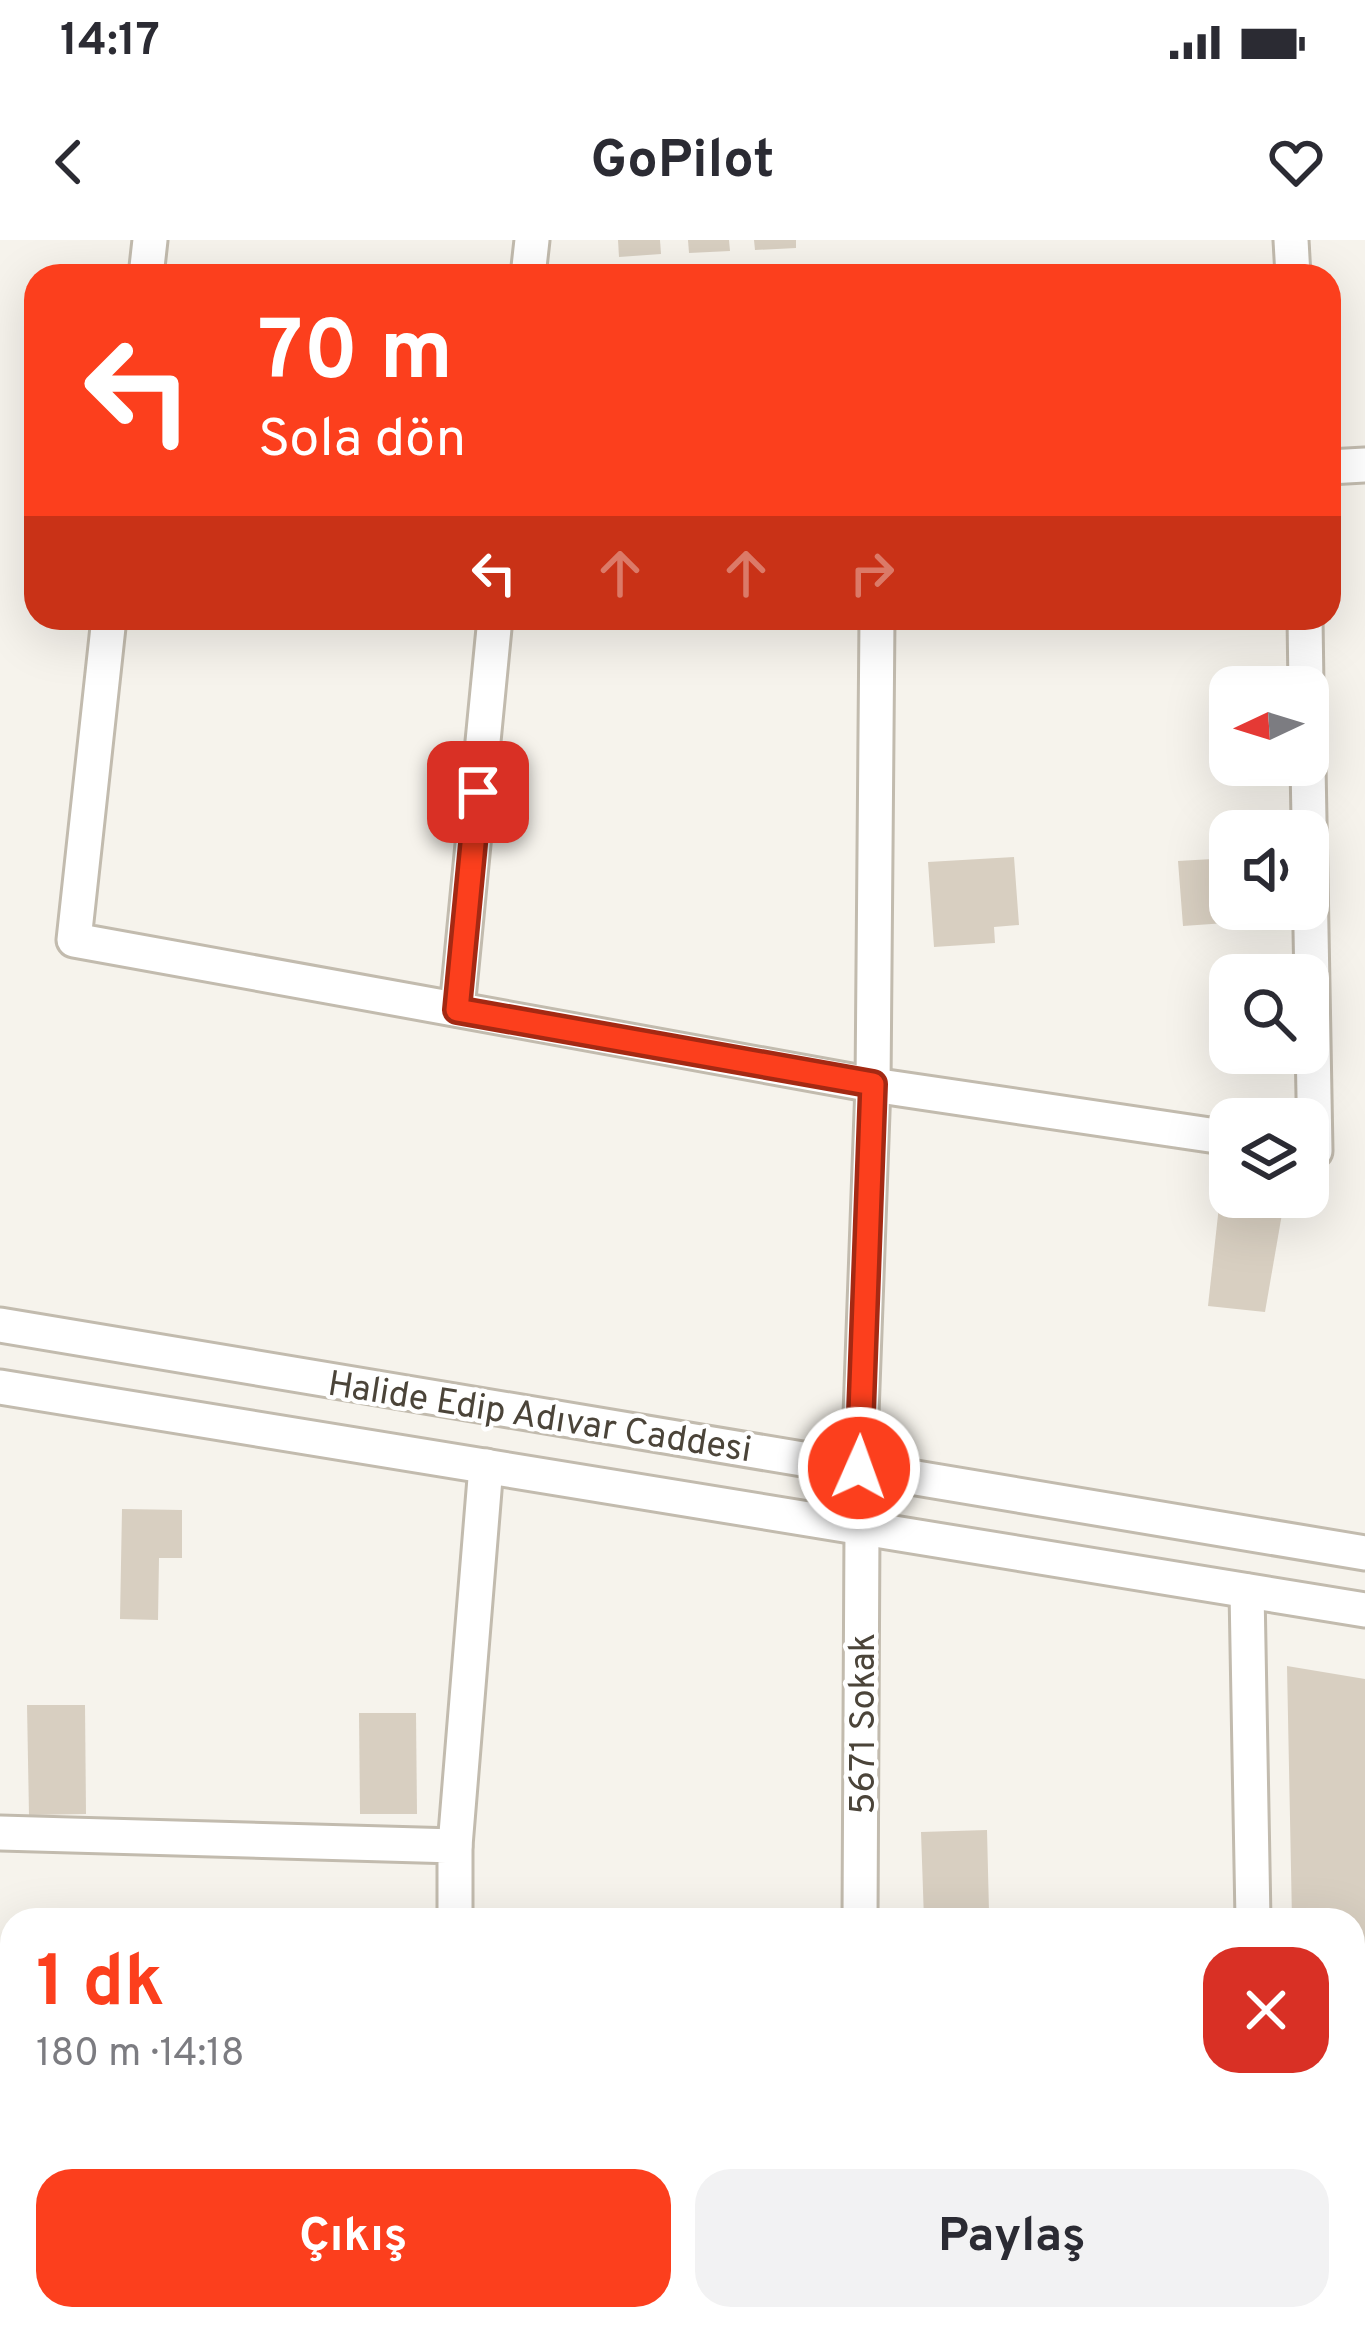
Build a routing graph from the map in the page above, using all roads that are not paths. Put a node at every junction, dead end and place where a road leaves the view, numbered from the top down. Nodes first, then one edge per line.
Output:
1 (108, 630) edge
2 (494, 630) edge
3 (877, 630) edge
4 (1305, 630) edge
5 (1306, 666) edge
6 (1308, 786) edge
7 (457, 1010) junction
8 (873, 1084) junction
9 (1314, 1098) edge
10 (1209, 1135) edge
11 (0, 1325) edge
12 (0, 1387) edge
13 (486, 1466) junction
14 (859, 1468) junction
15 (862, 1528) junction
16 (1365, 1553) edge
17 (1247, 1591) junction
18 (1365, 1610) edge
19 (0, 1833) edge
20 (455, 1846) junction
21 (455, 1908) edge
22 (860, 1908) edge
23 (1252, 1908) edge

1 - 7 street
2 - 7 street
3 - 8 street
4 - 5 street
6 - 9 street
7 - 8 street
8 - 10 street
8 - 14 street
11 - 14 street, Halide Edip Adıvar Caddesi
12 - 13 street, Halide Edip Adıvar Caddesi
13 - 15 street, Halide Edip Adıvar Caddesi
13 - 20 street
14 - 16 street, Halide Edip Adıvar Caddesi
15 - 17 street, Halide Edip Adıvar Caddesi
15 - 22 street, 5671 Sokak
17 - 18 street, Halide Edip Adıvar Caddesi
17 - 23 street
19 - 20 street
20 - 21 street

